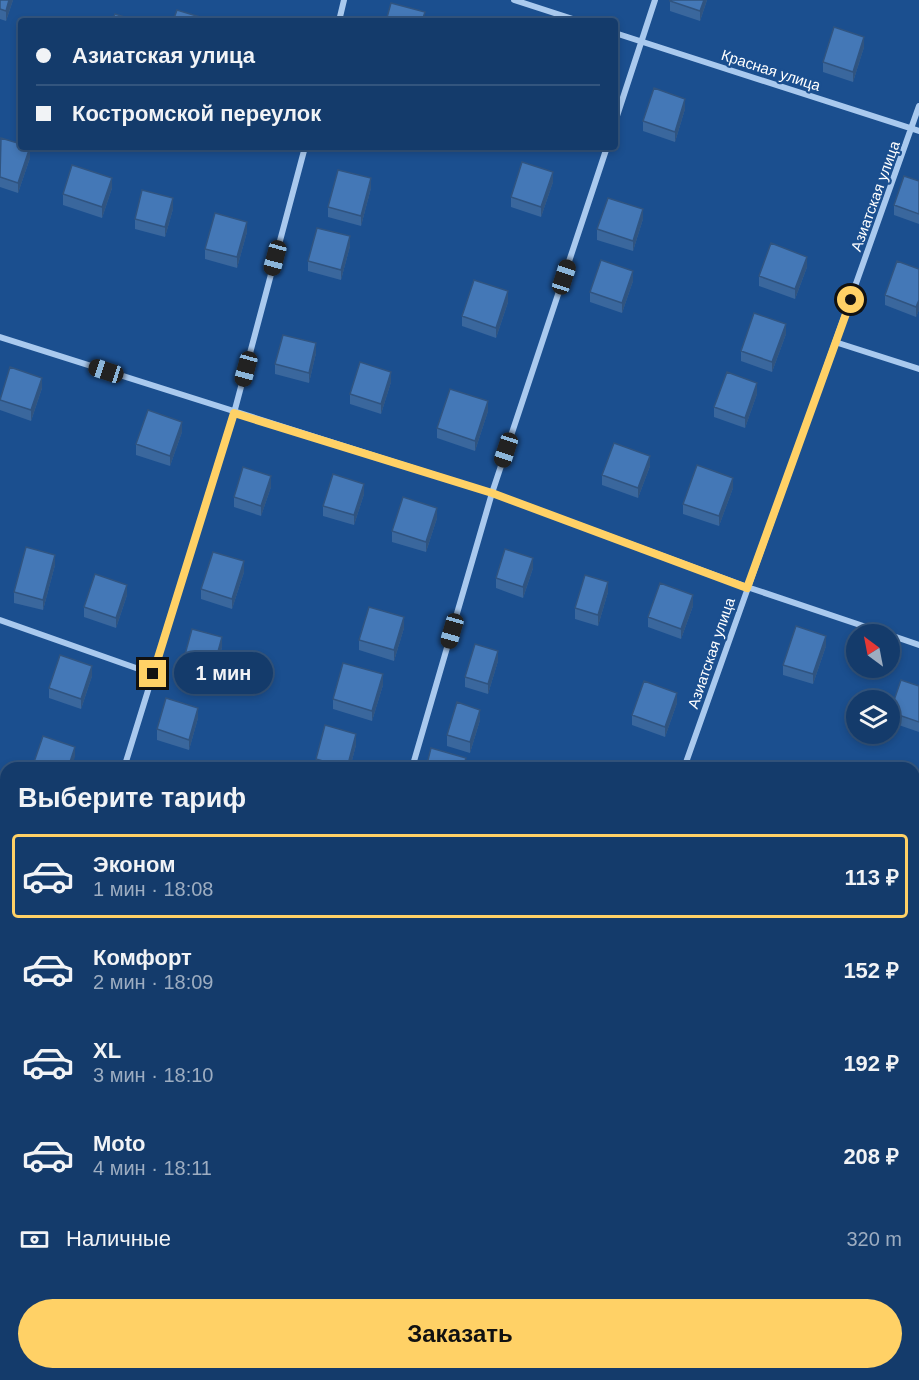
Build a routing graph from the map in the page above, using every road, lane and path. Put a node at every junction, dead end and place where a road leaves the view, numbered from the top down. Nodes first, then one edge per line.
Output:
1 (344, 0) edge
2 (513, 0) edge
3 (655, 0) edge
4 (340, 18) edge
5 (570, 18) edge
6 (618, 34) edge
7 (642, 41) junction
8 (919, 106) edge
9 (618, 113) edge
10 (916, 130) edge
11 (304, 150) edge
12 (606, 150) edge
13 (0, 337) edge
14 (836, 342) junction
15 (919, 369) edge
16 (234, 413) junction
17 (492, 493) junction
18 (747, 588) junction
19 (0, 620) edge
20 (855, 624) edge
21 (900, 639) edge
22 (919, 645) edge
23 (153, 674) junction
24 (126, 762) edge
25 (414, 762) edge
26 (686, 762) edge

1 - 4 street
2 - 5 street
3 - 7 street
6 - 7 street, Красная улица
7 - 9 street
7 - 10 street, Красная улица
8 - 10 street, Азиатская улица
10 - 14 street, Азиатская улица
11 - 16 street
12 - 17 street
13 - 16 street
14 - 15 street
14 - 18 street, Азиатская улица
16 - 17 street
16 - 23 street
17 - 18 street
17 - 25 street
18 - 20 street
18 - 26 street, Азиатская улица
19 - 23 street
21 - 22 street
23 - 24 street

